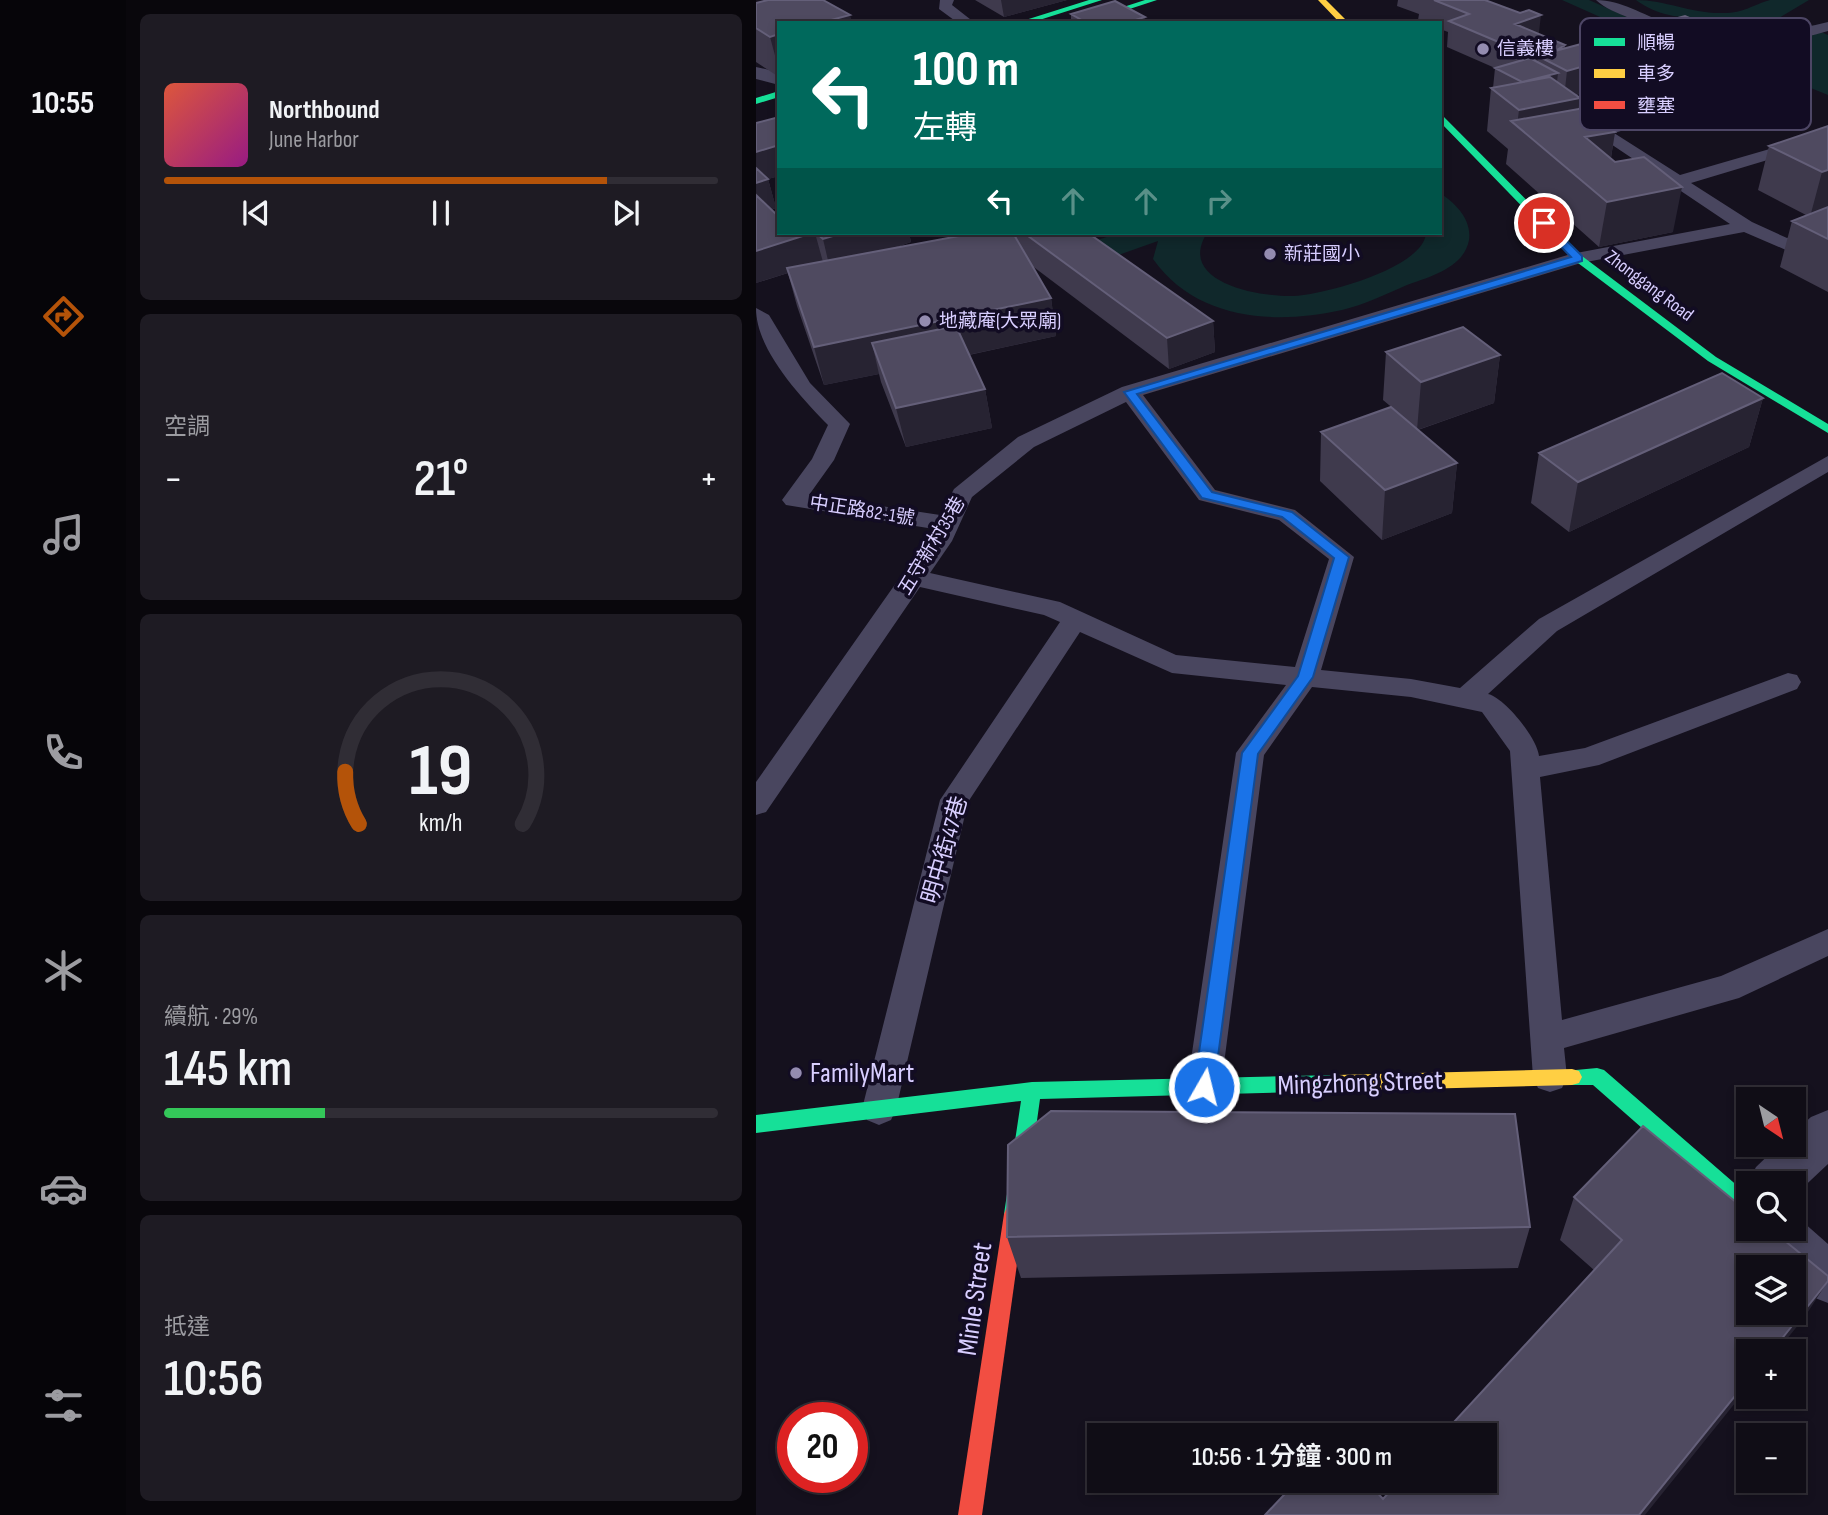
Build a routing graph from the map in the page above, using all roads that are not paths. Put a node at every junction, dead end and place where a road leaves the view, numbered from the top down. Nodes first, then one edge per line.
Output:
1 (947, 0) edge
2 (1098, 0) edge
3 (1153, 0) edge
4 (1322, 0) edge
5 (1603, 0) edge
6 (1643, 18) edge
7 (965, 21) edge
8 (1027, 21) edge
9 (1085, 21) edge
10 (1343, 21) edge
11 (756, 73) edge
12 (777, 78) edge
13 (777, 95) edge
14 (756, 102) edge
15 (1442, 118) edge
16 (1608, 130) edge
17 (1828, 136) edge
18 (1676, 182) junction
19 (1746, 226) junction
20 (1828, 230) edge
21 (1578, 258) junction
22 (756, 314) edge
23 (1130, 392) junction
24 (1828, 429) edge
25 (1828, 463) edge
26 (948, 524) junction
27 (914, 578) junction
28 (1075, 619) junction
29 (1305, 677) junction
30 (1788, 682) dead end
31 (1465, 699) junction
32 (1526, 769) junction
33 (756, 804) edge
34 (1828, 942) edge
35 (1547, 1040) junction
36 (1550, 1077) junction
37 (1204, 1087) junction
38 (1032, 1091) junction
39 (879, 1110) junction
40 (756, 1124) edge
41 (1828, 1132) edge
42 (1791, 1171) edge
43 (1736, 1188) edge
44 (1792, 1241) edge
45 (1828, 1278) edge
46 (970, 1515) edge

1 - 7 lane
2 - 8 street
3 - 9 street
4 - 10 street
5 - 6 lane
11 - 12 street
13 - 14 street
15 - 21 street, Zhonggang Road
16 - 18 lane
17 - 18 lane
18 - 19 lane
19 - 20 lane
19 - 21 lane, 五守新村35巷
21 - 23 lane, 五守新村35巷
21 - 24 street, Zhonggang Road
22 - 26 lane, 中正路82-1號
23 - 26 lane, 五守新村35巷
23 - 29 lane
25 - 31 lane
26 - 27 lane, 五守新村35巷
27 - 28 lane
27 - 33 lane, 五守新村35巷
28 - 29 lane
28 - 39 lane, 明中街47巷
29 - 31 lane
29 - 37 lane
30 - 32 lane
31 - 32 lane
32 - 35 lane
34 - 35 lane
35 - 36 lane
36 - 37 street, Mingzhong Street
36 - 43 street, Mingzhong Street
37 - 38 street, Mingzhong Street
38 - 39 street, Mingzhong Street
38 - 46 street, Minle Street
39 - 40 street, Mingzhong Street
41 - 42 street
44 - 45 street, Mingzhong Street

